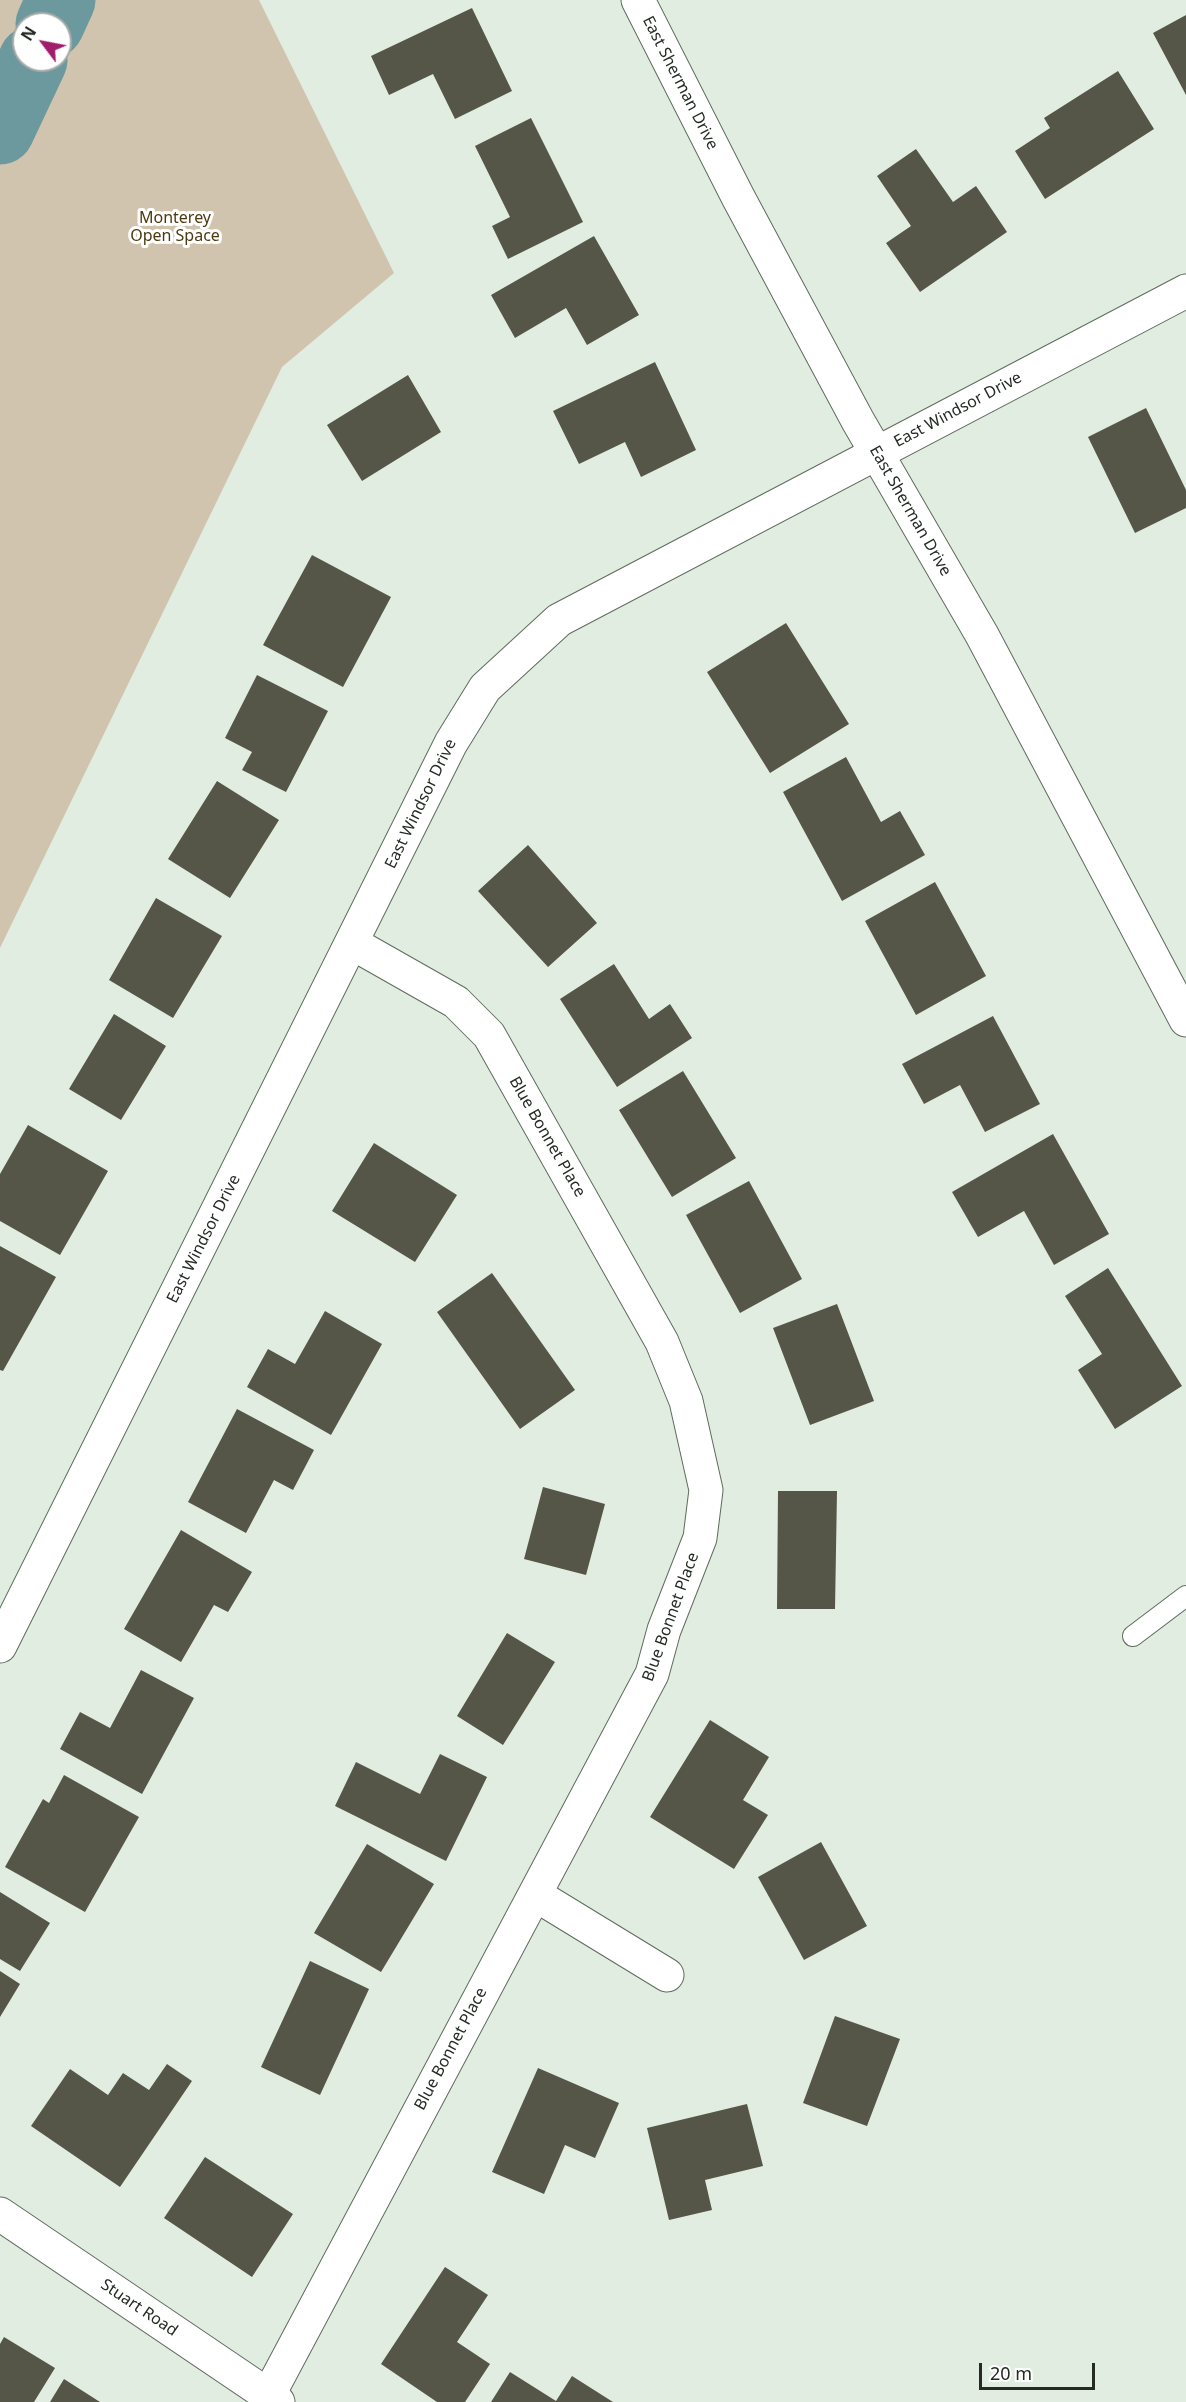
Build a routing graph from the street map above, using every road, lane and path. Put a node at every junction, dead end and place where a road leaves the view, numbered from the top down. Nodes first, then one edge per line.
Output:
1 (638, 0) edge
2 (1186, 291) edge
3 (875, 453) junction
4 (352, 943) junction
5 (1186, 1020) edge
6 (1186, 1596) edge
7 (1133, 1636) dead end
8 (0, 1646) edge
9 (536, 1895) junction
10 (667, 1975) dead end
11 (0, 2214) edge
12 (273, 2399) edge

1 - 3 street, East Sherman Drive
2 - 3 street, East Windsor Drive
3 - 4 street, East Windsor Drive
3 - 5 street, East Sherman Drive
4 - 8 street, East Windsor Drive
4 - 9 street, Blue Bonnet Place
6 - 7 lane
9 - 10 street
9 - 12 street, Blue Bonnet Place
11 - 12 street, Stuart Road

